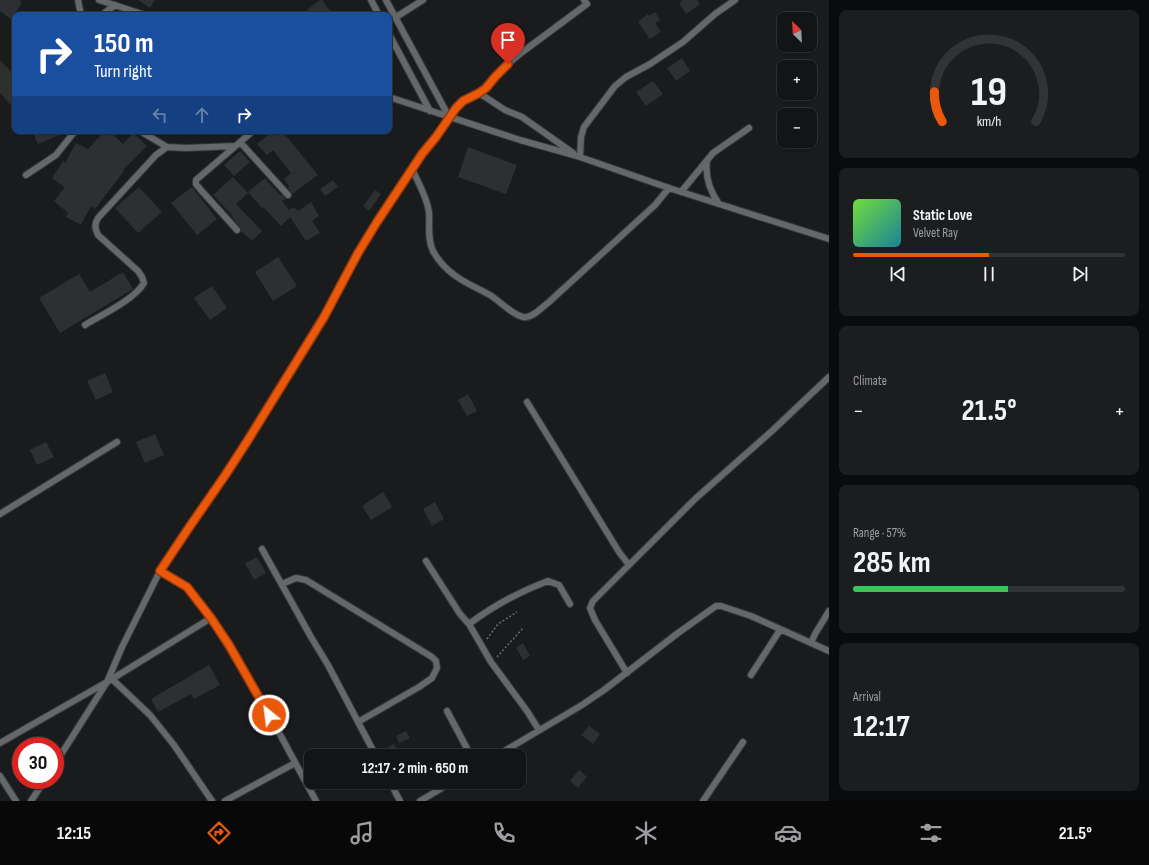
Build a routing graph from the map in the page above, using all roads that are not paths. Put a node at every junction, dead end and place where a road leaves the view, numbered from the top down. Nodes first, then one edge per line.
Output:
1 (78, 0) edge
2 (99, 0) edge
3 (371, 0) edge
4 (386, 0) edge
5 (423, 0) edge
6 (593, 0) edge
7 (736, 0) edge
8 (585, 2) edge
9 (115, 5) junction
10 (80, 12) edge
11 (106, 12) edge
12 (129, 12) edge
13 (377, 12) edge
14 (396, 17) junction
15 (392, 40) edge
16 (479, 93) junction
17 (392, 97) edge
18 (430, 111) junction
19 (450, 116) junction
20 (749, 128) dead end
21 (73, 134) edge
22 (145, 134) edge
23 (249, 134) edge
24 (237, 144) junction
25 (167, 147) junction
26 (579, 156) junction
27 (708, 159) junction
28 (412, 169) junction
29 (26, 175) dead end
30 (669, 188) junction
31 (681, 192) junction
32 (288, 195) dead end
33 (719, 204) junction
34 (237, 230) dead end
35 (829, 239) edge
36 (85, 325) dead end
37 (829, 376) edge
38 (527, 402) dead end
39 (117, 442) dead end
40 (0, 514) edge
41 (262, 549) dead end
42 (426, 561) dead end
43 (629, 565) junction
44 (160, 571) junction
45 (282, 584) junction
46 (570, 604) dead end
47 (829, 611) edge
48 (211, 618) junction
49 (469, 624) junction
50 (780, 630) junction
51 (811, 643) junction
52 (829, 651) edge
53 (627, 673) junction
54 (752, 675) dead end
55 (112, 679) junction
56 (106, 682) junction
57 (447, 711) dead end
58 (358, 722) junction
59 (539, 730) junction
60 (743, 742) dead end
61 (0, 743) edge
62 (372, 749) edge
63 (467, 749) edge
64 (508, 749) edge
65 (64, 750) edge
66 (295, 763) junction
67 (0, 776) edge
68 (39, 789) edge
69 (394, 789) edge
70 (440, 789) edge
71 (229, 800) edge
72 (16, 801) edge
73 (31, 801) edge
74 (212, 801) edge
75 (316, 801) edge
76 (400, 801) edge
77 (420, 801) edge
78 (703, 801) edge

1 - 10 street
2 - 9 street
3 - 13 street
4 - 14 street
5 - 14 street
6 - 8 street
7 - 26 street
8 - 16 street
9 - 11 street
9 - 12 street
14 - 19 street
15 - 18 street
16 - 19 street
16 - 26 street
17 - 18 street
18 - 19 street
19 - 26 street
19 - 28 street
20 - 27 street
21 - 29 street
22 - 25 street
23 - 24 street
24 - 25 street
24 - 32 street
24 - 34 street
25 - 36 street
26 - 30 street
27 - 31 street
27 - 33 street
28 - 30 street
28 - 44 street
30 - 31 street
31 - 33 street
33 - 35 street
37 - 43 street
38 - 43 street
39 - 40 street
41 - 45 street
42 - 49 street
43 - 53 street
44 - 48 street
44 - 56 street
45 - 58 street
45 - 58 street
46 - 49 street
47 - 51 street
48 - 55 street
48 - 66 street
49 - 59 street
50 - 51 street
50 - 53 street
50 - 54 street
51 - 52 street
53 - 59 street
55 - 56 street
55 - 74 street
56 - 61 street
56 - 65 street
57 - 63 street
58 - 62 street
59 - 64 street
60 - 78 street
66 - 71 street
66 - 75 street
67 - 72 street
68 - 73 street
69 - 76 street
70 - 77 street

